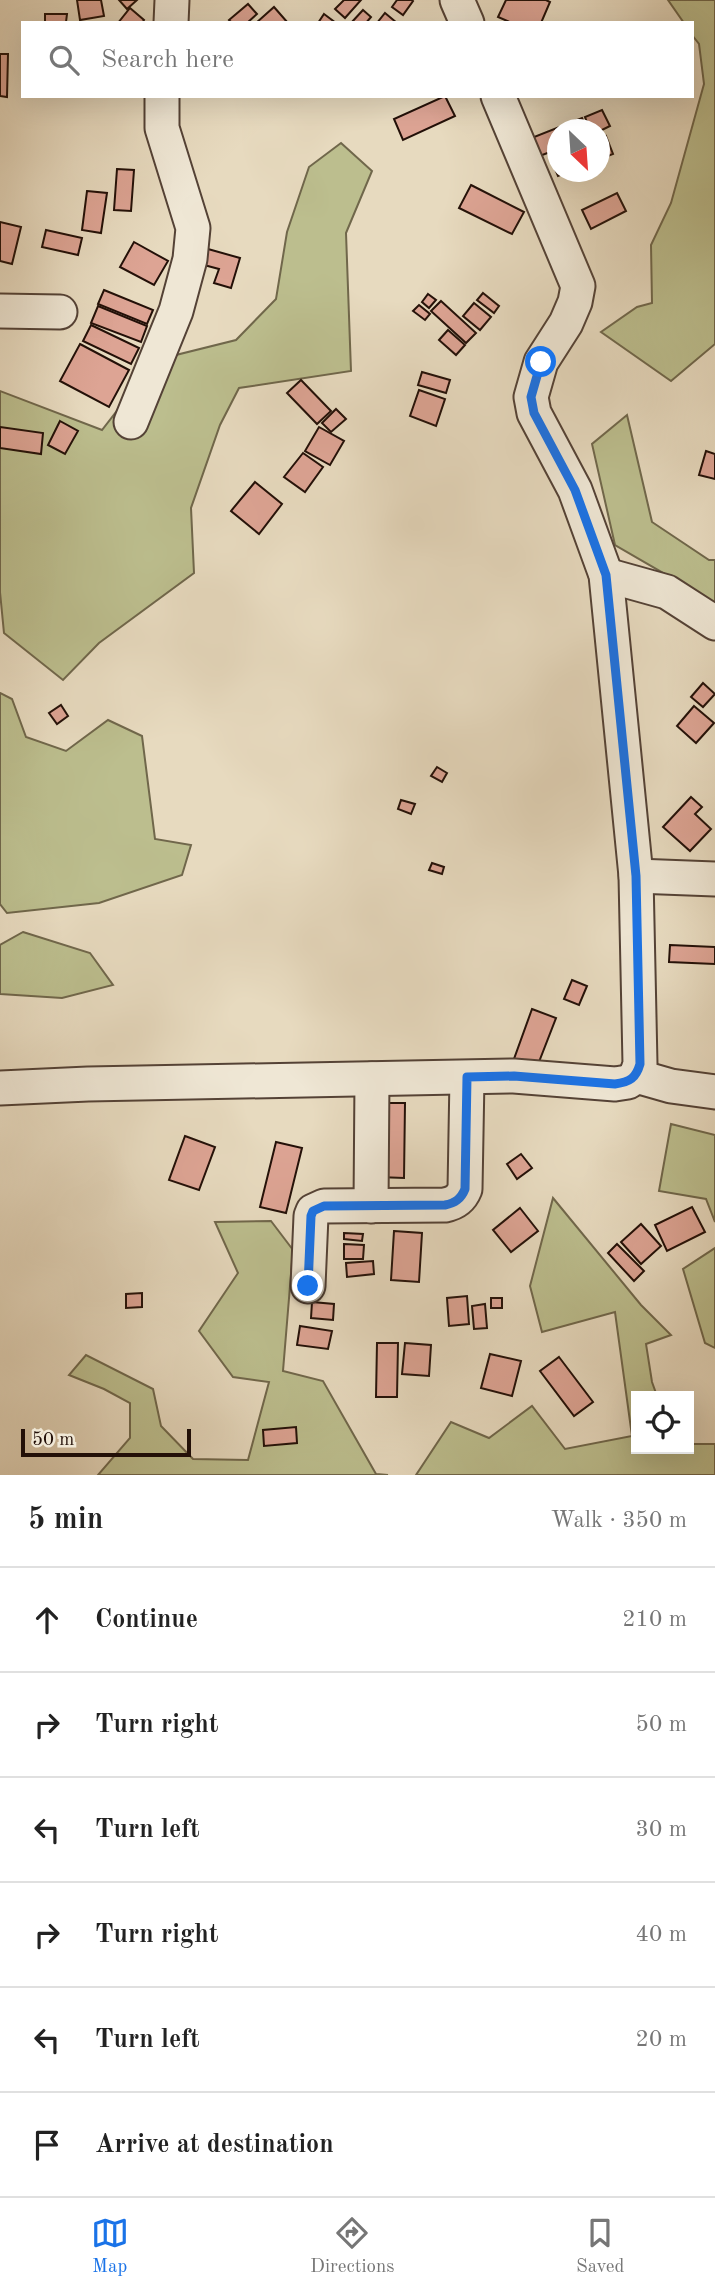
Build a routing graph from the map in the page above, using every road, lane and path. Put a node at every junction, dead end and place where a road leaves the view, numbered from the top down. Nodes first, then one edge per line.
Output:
1 (172, 0) edge
2 (457, 0) edge
3 (171, 21) edge
4 (466, 21) edge
5 (162, 98) edge
6 (499, 98) edge
7 (0, 311) edge
8 (60, 312) dead end
9 (131, 422) dead end
10 (606, 575) junction
11 (715, 624) edge
12 (636, 876) junction
13 (715, 879) edge
14 (636, 1076) junction
15 (467, 1077) junction
16 (372, 1080) junction
17 (0, 1088) edge
18 (715, 1092) edge
19 (371, 1206) junction
20 (308, 1286) dead end

1 - 3 street
2 - 4 street
5 - 9 street
6 - 10 street
7 - 8 street
10 - 11 street
10 - 12 street
12 - 13 street
12 - 14 street
14 - 15 street
14 - 18 street
15 - 16 street
15 - 19 street
16 - 17 street
16 - 19 street
19 - 20 street

